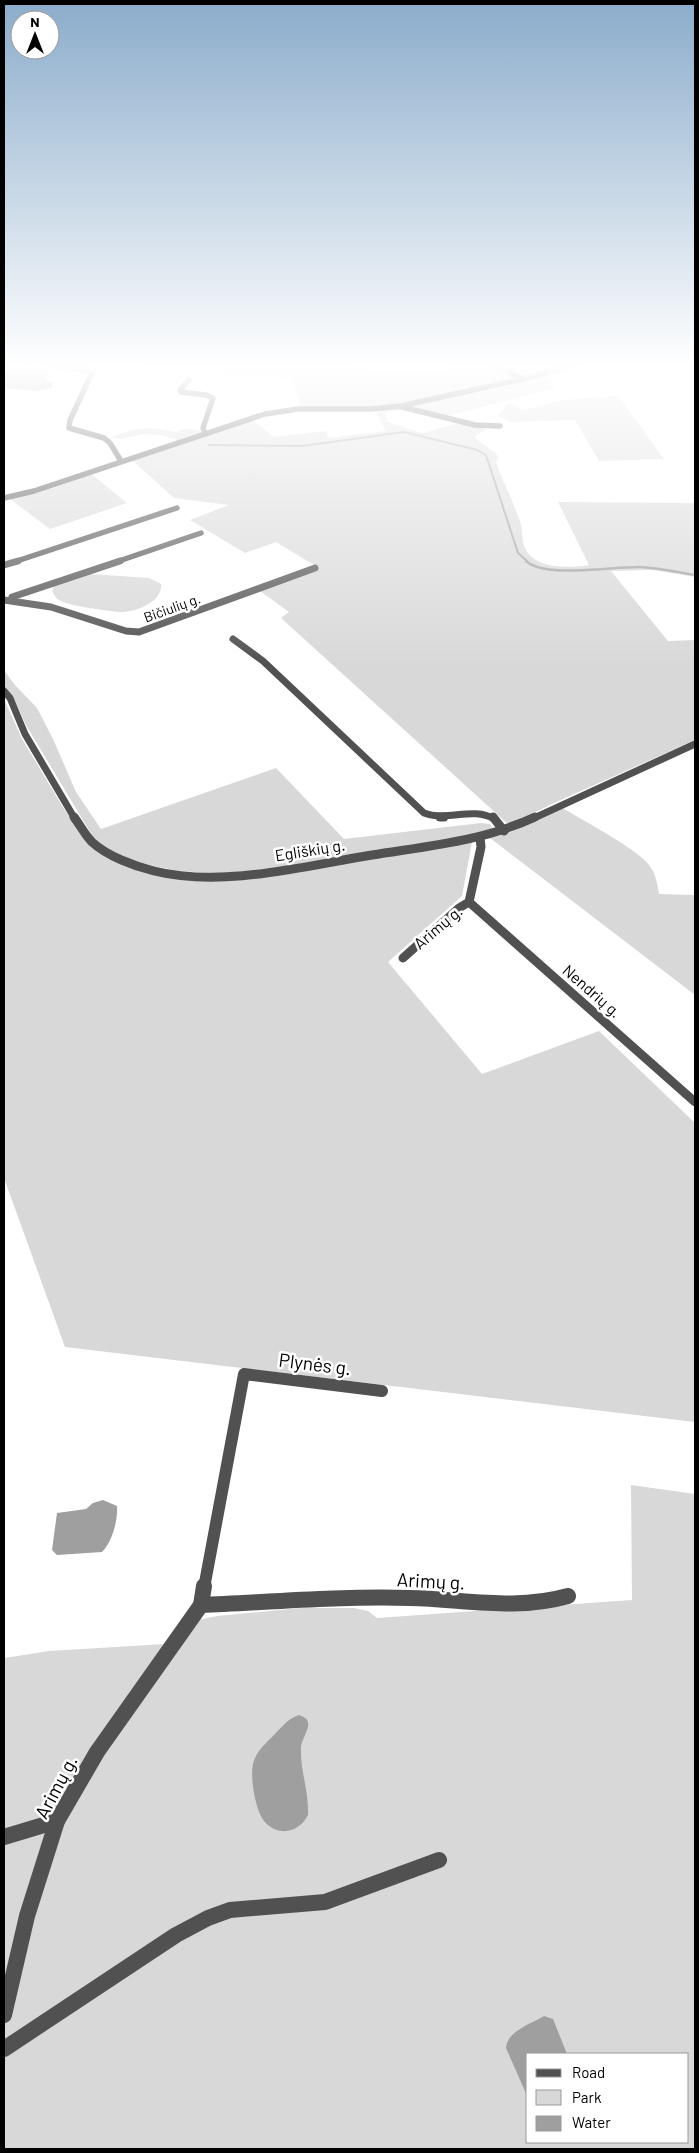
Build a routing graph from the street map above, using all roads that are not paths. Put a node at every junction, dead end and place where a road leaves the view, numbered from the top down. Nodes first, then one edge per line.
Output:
1 (112, 464) edge
2 (4, 498) edge
3 (177, 508) dead end
4 (201, 533) dead end
5 (4, 564) edge
6 (315, 568) dead end
7 (4, 600) edge
8 (233, 639) dead end
9 (4, 691) edge
10 (695, 744) edge
11 (504, 831) junction
12 (480, 837) junction
13 (469, 902) junction
14 (403, 958) dead end
15 (695, 1102) edge
16 (244, 1374) joint
17 (382, 1391) dead end
18 (568, 1596) dead end
19 (201, 1605) junction
20 (57, 1821) junction
21 (4, 1837) edge
22 (439, 1860) dead end
23 (4, 2015) edge
24 (4, 2049) edge

1 - 2 street
3 - 5 street
4 - 7 street
6 - 7 street, Bičiulių g.
8 - 11 street
9 - 12 street, Egliškių g.
10 - 11 street, Egliškių g.
11 - 12 street, Egliškių g.
12 - 13 street, Arimų g.
13 - 14 street, Arimų g.
13 - 15 street, Nendrių g.
16 - 17 street, Plynės g.
16 - 19 street, Arimų g.
18 - 19 street, Arimų g.
19 - 20 street, Arimų g.
20 - 21 street
20 - 23 street, Arimų g.
22 - 24 street

